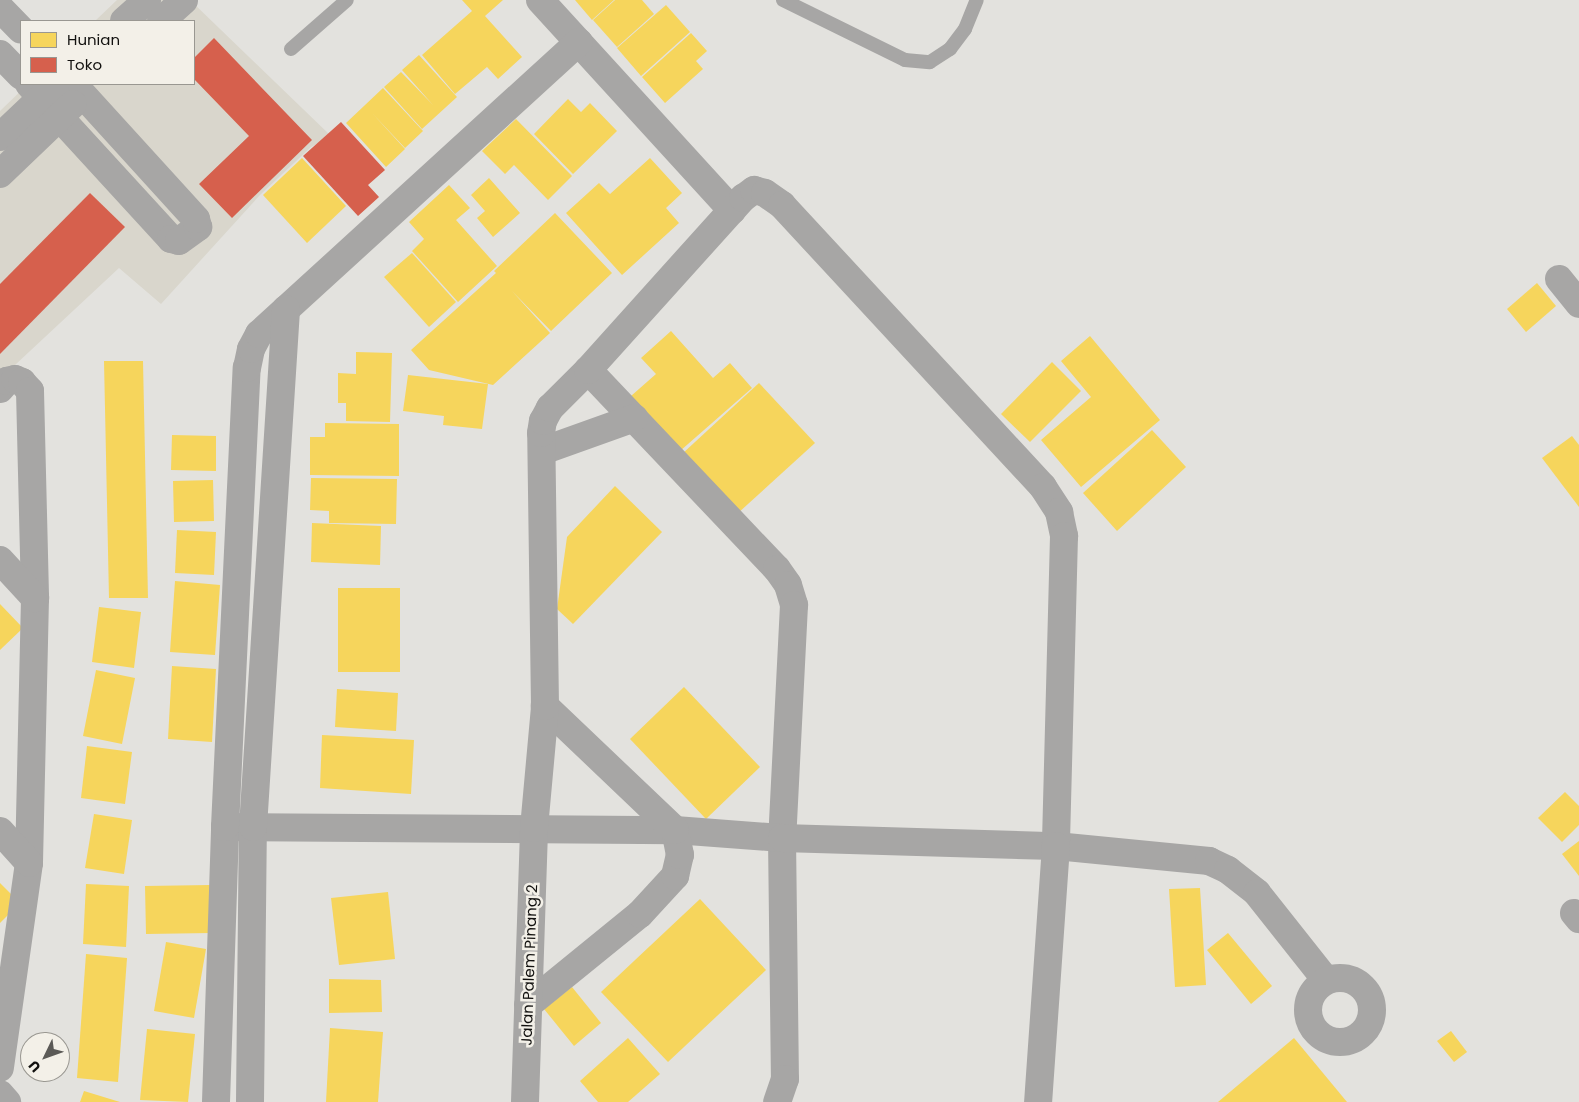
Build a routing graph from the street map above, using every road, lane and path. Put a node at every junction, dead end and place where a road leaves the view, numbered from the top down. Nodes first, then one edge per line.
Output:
1 (146, 0) edge
2 (184, 0) edge
3 (348, 0) edge
4 (540, 0) edge
5 (783, 0) edge
6 (977, 0) edge
7 (0, 8) edge
8 (125, 20) edge
9 (162, 20) edge
10 (20, 29) edge
11 (578, 42) junction
12 (291, 49) dead end
13 (0, 54) edge
14 (20, 75) edge
15 (84, 87) edge
16 (47, 95) edge
17 (0, 137) edge
18 (0, 174) edge
19 (732, 210) junction
20 (1559, 279) dead end
21 (1579, 304) edge
22 (286, 309) junction
23 (588, 370) junction
24 (0, 389) edge
25 (634, 418) junction
26 (542, 451) junction
27 (0, 560) edge
28 (35, 598) junction
29 (545, 706) junction
30 (224, 827) junction
31 (253, 827) junction
32 (534, 828) junction
33 (676, 830) junction
34 (0, 831) edge
35 (782, 838) junction
36 (1056, 846) junction
37 (29, 863) junction
38 (1326, 980) dead end
39 (528, 1005) junction
40 (0, 1068) edge
41 (0, 1094) edge
42 (7, 1102) edge
43 (216, 1102) edge
44 (250, 1102) edge
45 (525, 1102) edge
46 (777, 1102) edge
47 (1038, 1102) edge

1 - 8 street
2 - 9 street
3 - 12 lane
4 - 11 street
5 - 6 lane
7 - 10 street
11 - 19 street
11 - 22 street
13 - 14 street
15 - 16 street
15 - 16 street
16 - 17 street
16 - 18 street
19 - 23 street, Jalan Palem Pinang 2
19 - 36 street, Jalan Palem Pinang 2
20 - 21 street
22 - 30 street
22 - 31 street
23 - 25 street
23 - 26 street, Jalan Palem Pinang 2
24 - 28 street
25 - 26 street
25 - 35 street
26 - 29 street, Jalan Palem Pinang 2
27 - 28 street
28 - 37 street
29 - 32 street, Jalan Palem Pinang 2
29 - 33 street
30 - 31 street
30 - 43 street
31 - 32 street
31 - 44 street
32 - 33 street
32 - 39 street, Jalan Palem Pinang 2
33 - 35 street
33 - 39 street
34 - 37 street
35 - 36 street
35 - 46 street
36 - 38 street
36 - 47 street
37 - 40 street
39 - 45 street, Jalan Palem Pinang 2
41 - 42 street

